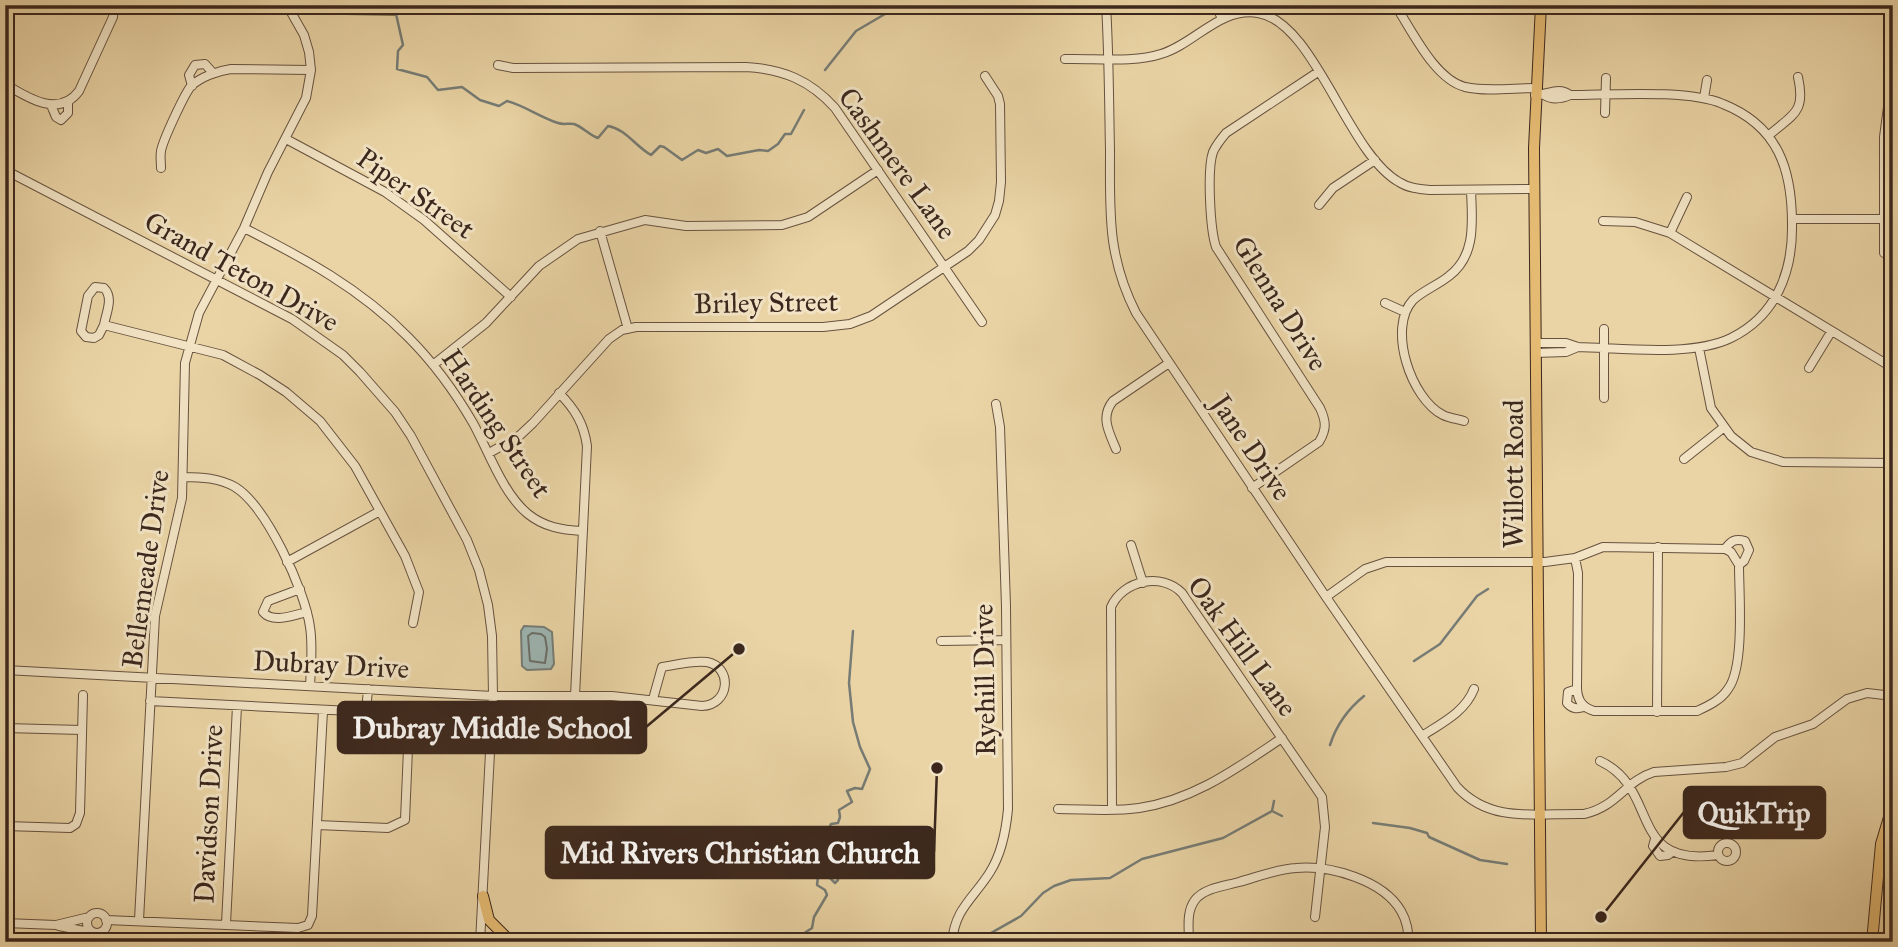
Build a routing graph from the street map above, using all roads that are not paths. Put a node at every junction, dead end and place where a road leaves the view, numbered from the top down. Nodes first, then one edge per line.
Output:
1 (114, 5) edge
2 (287, 5) edge
3 (1106, 5) edge
4 (1215, 5) edge
5 (1395, 5) edge
6 (1541, 5) edge
7 (1222, 18) junction
8 (1109, 58) junction
9 (1065, 59) dead end
10 (498, 65) dead end
11 (311, 71) junction
12 (1318, 72) junction
13 (214, 73) junction
14 (985, 76) dead end
15 (1798, 77) dead end
16 (1892, 77) edge
17 (1606, 78) dead end
18 (1707, 80) dead end
19 (5, 84) edge
20 (192, 86) junction
21 (1538, 93) junction
22 (1605, 95) junction
23 (1704, 98) junction
24 (68, 102) junction
25 (51, 105) junction
26 (1605, 113) dead end
27 (1768, 136) junction
28 (286, 139) junction
29 (1375, 160) junction
30 (161, 168) dead end
31 (5, 170) edge
32 (877, 170) junction
33 (1534, 189) junction
34 (1471, 190) junction
35 (1687, 197) dead end
36 (1318, 205) dead end
37 (1792, 219) junction
38 (1889, 219) edge
39 (1603, 221) dead end
40 (244, 228) junction
41 (600, 231) junction
42 (1670, 233) junction
43 (1884, 253) dead end
44 (944, 267) junction
45 (218, 279) junction
46 (511, 297) junction
47 (1776, 298) junction
48 (1385, 303) dead end
49 (1405, 312) junction
50 (982, 322) dead end
51 (104, 325) junction
52 (628, 329) junction
53 (1604, 329) dead end
54 (1831, 332) junction
55 (188, 346) junction
56 (1535, 348) junction
57 (1605, 348) junction
58 (1699, 348) junction
59 (1169, 363) junction
60 (433, 365) junction
61 (1809, 368) dead end
62 (1893, 368) edge
63 (559, 393) junction
64 (1604, 398) dead end
65 (996, 404) dead end
66 (1464, 421) dead end
67 (1723, 428) junction
68 (1116, 449) dead end
69 (489, 453) junction
70 (1684, 459) dead end
71 (1893, 463) edge
72 (183, 477) junction
73 (1252, 488) junction
74 (380, 511) junction
75 (582, 531) junction
76 (1131, 545) dead end
77 (1658, 547) junction
78 (1725, 549) junction
79 (1575, 558) junction
80 (287, 562) junction
81 (1536, 562) junction
82 (1739, 565) junction
83 (1143, 583) junction
84 (300, 589) junction
85 (1326, 597) junction
86 (307, 612) junction
87 (414, 623) dead end
88 (1006, 640) junction
89 (941, 641) dead end
90 (5, 670) edge
91 (151, 677) junction
92 (310, 686) junction
93 (368, 689) junction
94 (1474, 689) dead end
95 (83, 695) dead end
96 (493, 696) junction
97 (575, 696) junction
98 (1893, 696) edge
99 (653, 699) junction
100 (150, 701) junction
101 (236, 706) junction
102 (323, 711) junction
103 (366, 712) junction
104 (1657, 712) junction
105 (5, 729) edge
106 (82, 730) junction
107 (1422, 736) junction
108 (1282, 738) junction
109 (1600, 761) dead end
110 (1629, 787) junction
111 (1893, 804) edge
112 (1058, 809) dead end
113 (1112, 809) junction
114 (1540, 813) junction
115 (317, 824) junction
116 (5, 826) edge
117 (1718, 855) dead end
118 (1320, 868) junction
119 (483, 896) junction
120 (89, 917) junction
121 (1315, 917) dead end
122 (106, 920) junction
123 (139, 920) junction
124 (5, 923) edge
125 (226, 924) junction
126 (56, 925) junction
127 (98, 936) edge
128 (480, 942) edge
129 (511, 942) edge
130 (952, 942) edge
131 (1189, 942) edge
132 (1409, 942) edge
133 (1541, 942) edge
134 (1872, 942) edge

1 - 24 street
2 - 11 street, Bellemeade Drive
3 - 8 street, Jane Drive
4 - 7 street
5 - 21 street
6 - 21 main road, Willott Road
7 - 8 street
7 - 12 street
8 - 9 street
8 - 59 street, Jane Drive
10 - 32 street, Cashmere Lane
11 - 13 street
11 - 28 street, Bellemeade Drive
12 - 29 street
12 - 73 street, Glenna Drive
13 - 20 street
13 - 20 street
14 - 44 street, Briley Street
15 - 27 street
16 - 38 street
17 - 22 street
18 - 23 street
19 - 25 street
20 - 30 street
21 - 22 street
21 - 33 main road, Willott Road
22 - 23 street
22 - 26 street
23 - 27 street
24 - 25 street
24 - 25 street
27 - 37 street
28 - 40 street, Bellemeade Drive
28 - 46 street, Piper Street
29 - 34 street
29 - 36 street
31 - 45 street, Grand Teton Drive
32 - 41 street
32 - 44 street, Cashmere Lane
33 - 34 street
33 - 56 main road, Willott Road
34 - 49 street
35 - 42 street
37 - 38 street
37 - 47 street
38 - 43 street
39 - 42 street
40 - 45 street, Bellemeade Drive
40 - 60 street, Harding Street
41 - 46 street
41 - 52 street
42 - 47 street
44 - 50 street, Cashmere Lane
44 - 52 street, Briley Street
45 - 55 street, Bellemeade Drive
45 - 96 street, Grand Teton Drive
46 - 60 street
47 - 54 street
47 - 58 street
48 - 49 street
49 - 66 street
51 - 51 street
51 - 55 street
52 - 63 street
53 - 57 street
54 - 61 street
54 - 62 street
55 - 72 street, Bellemeade Drive
55 - 74 street
56 - 57 street
56 - 81 main road, Willott Road
57 - 58 street
57 - 64 street
58 - 67 street
59 - 68 street
59 - 73 street, Jane Drive
60 - 69 street, Harding Street
63 - 69 street
63 - 75 street
65 - 88 street, Ryehill Drive
67 - 70 street
67 - 71 street
69 - 75 street, Harding Street
72 - 80 street
72 - 91 street, Bellemeade Drive
73 - 85 street, Jane Drive
74 - 80 street
74 - 87 street
75 - 97 street
76 - 83 street
77 - 78 street
77 - 79 street
77 - 104 street
78 - 82 street
78 - 82 street
79 - 81 street
79 - 104 street
80 - 84 street
81 - 85 street
81 - 114 main road, Willott Road
82 - 104 street
83 - 108 street, Oak Hill Lane
83 - 113 street, Oak Hill Lane
84 - 86 street
84 - 86 street
85 - 107 street, Jane Drive
86 - 92 street
88 - 89 street
88 - 130 street, Ryehill Drive
90 - 91 street, Dubray Drive
91 - 92 street, Dubray Drive
91 - 100 street, Bellemeade Drive
92 - 93 street, Dubray Drive
93 - 96 street, Dubray Drive
93 - 103 street
94 - 107 street
95 - 106 street
96 - 97 street, Dubray Drive
96 - 119 street, Grand Teton Drive
97 - 99 street, Dubray Drive
98 - 110 street, Jane Drive
99 - 99 street, Dubray Drive
100 - 101 street
100 - 123 street, Bellemeade Drive
101 - 102 street
101 - 125 street, Davidson Drive
102 - 103 street
102 - 115 street
103 - 115 street
105 - 106 street
106 - 116 street
107 - 114 street, Jane Drive
108 - 113 street
108 - 118 street, Oak Hill Lane
109 - 110 street
110 - 114 street, Jane Drive
110 - 117 street
111 - 134 main road
112 - 113 street
114 - 133 main road, Willott Road
115 - 125 street
118 - 121 street, Oak Hill Lane
118 - 131 street
118 - 132 street
119 - 128 street, Grand Teton Drive
119 - 129 main road
120 - 122 street
120 - 126 street
120 - 127 street
122 - 123 street
122 - 127 street
123 - 125 street
124 - 126 street
126 - 127 street

